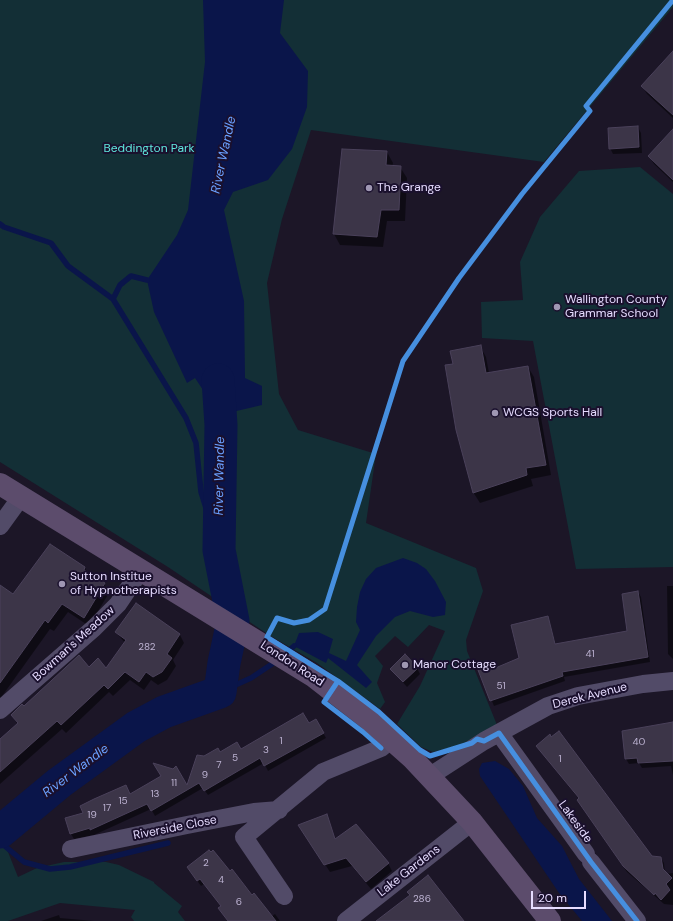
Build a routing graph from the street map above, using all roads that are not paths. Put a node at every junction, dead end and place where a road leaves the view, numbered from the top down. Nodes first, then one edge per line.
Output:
1 (0, 484) edge
2 (21, 497) junction
3 (0, 526) edge
4 (141, 570) junction
5 (673, 681) edge
6 (0, 710) edge
7 (491, 737) junction
8 (392, 739) junction
9 (430, 776) junction
10 (279, 810) junction
11 (472, 822) junction
12 (71, 849) dead end
13 (284, 896) dead end
14 (346, 921) edge
15 (550, 921) edge
16 (637, 921) edge

1 - 2 main road, London Road
2 - 3 street
2 - 4 main road, London Road
4 - 6 street, Bowman's Meadow
4 - 8 main road, London Road
5 - 7 street, Derek Avenue
7 - 9 street, Derek Avenue
7 - 16 street, Lakeside
8 - 9 main road, London Road
8 - 10 street
9 - 11 main road, London Road
10 - 12 street, Riverside Close
10 - 13 street
11 - 14 street, Lake Gardens
11 - 15 main road, London Road

